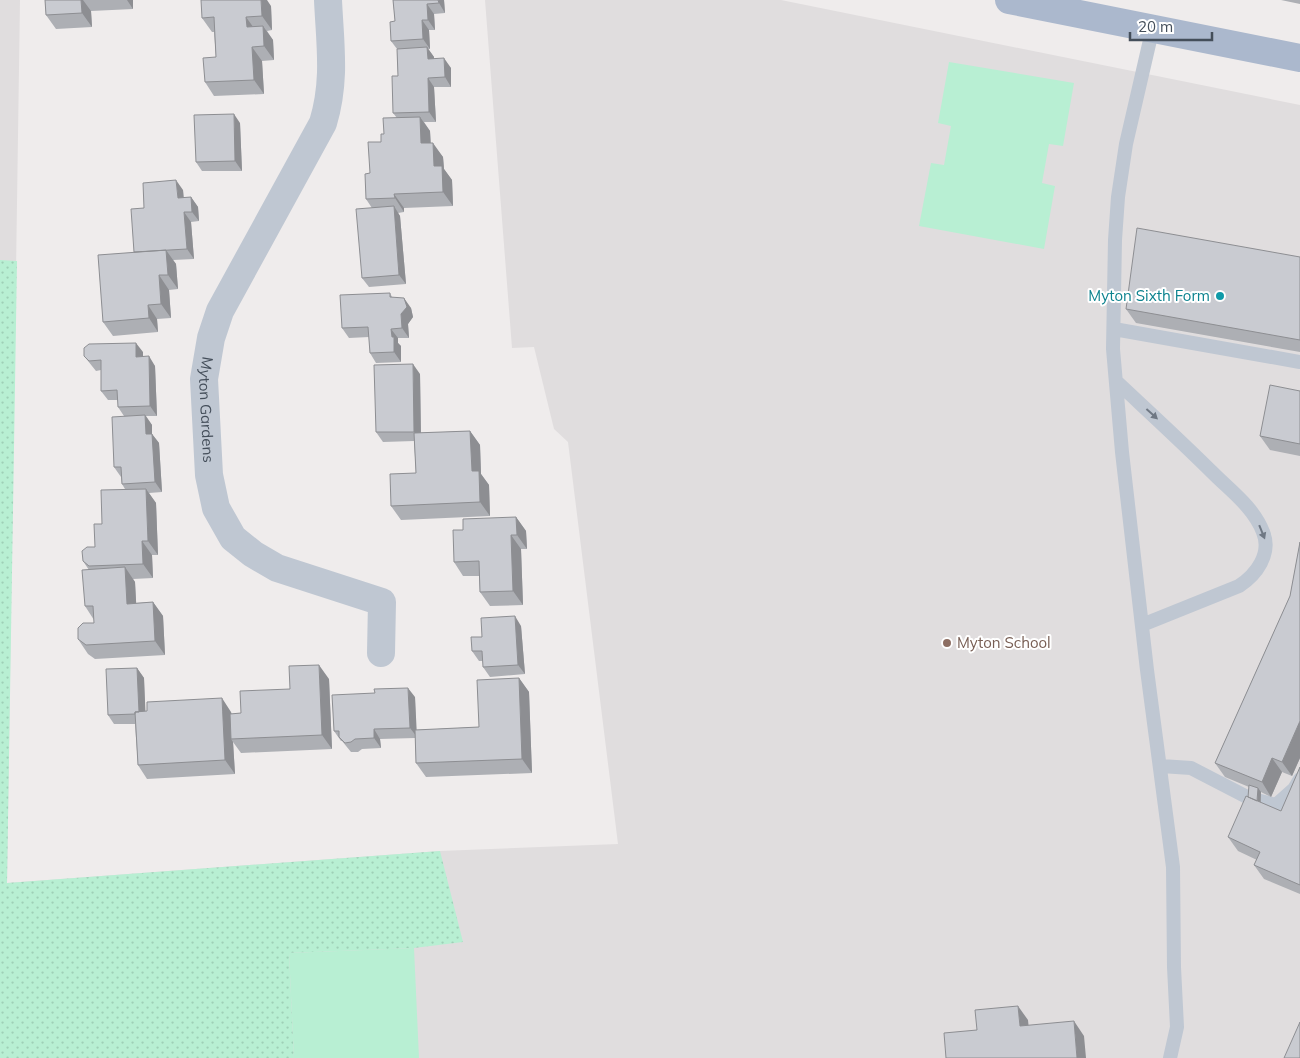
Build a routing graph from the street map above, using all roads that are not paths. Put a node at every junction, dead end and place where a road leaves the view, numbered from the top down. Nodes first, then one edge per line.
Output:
1 (328, 0) edge
2 (1009, 0) edge
3 (1084, 7) edge
4 (1153, 27) junction
5 (1300, 58) edge
6 (1114, 328) junction
7 (1300, 362) edge
8 (1116, 382) junction
9 (1142, 625) junction
10 (381, 653) dead end
11 (1161, 766) junction
12 (1300, 779) edge
13 (1170, 1058) edge

1 - 10 street, Myton Gardens
2 - 3 main road
3 - 4 main road
4 - 5 main road
4 - 6 lane
6 - 7 lane
6 - 8 lane
8 - 9 lane
8 -> 9 lane
9 - 11 lane
11 - 12 lane
11 - 13 lane

